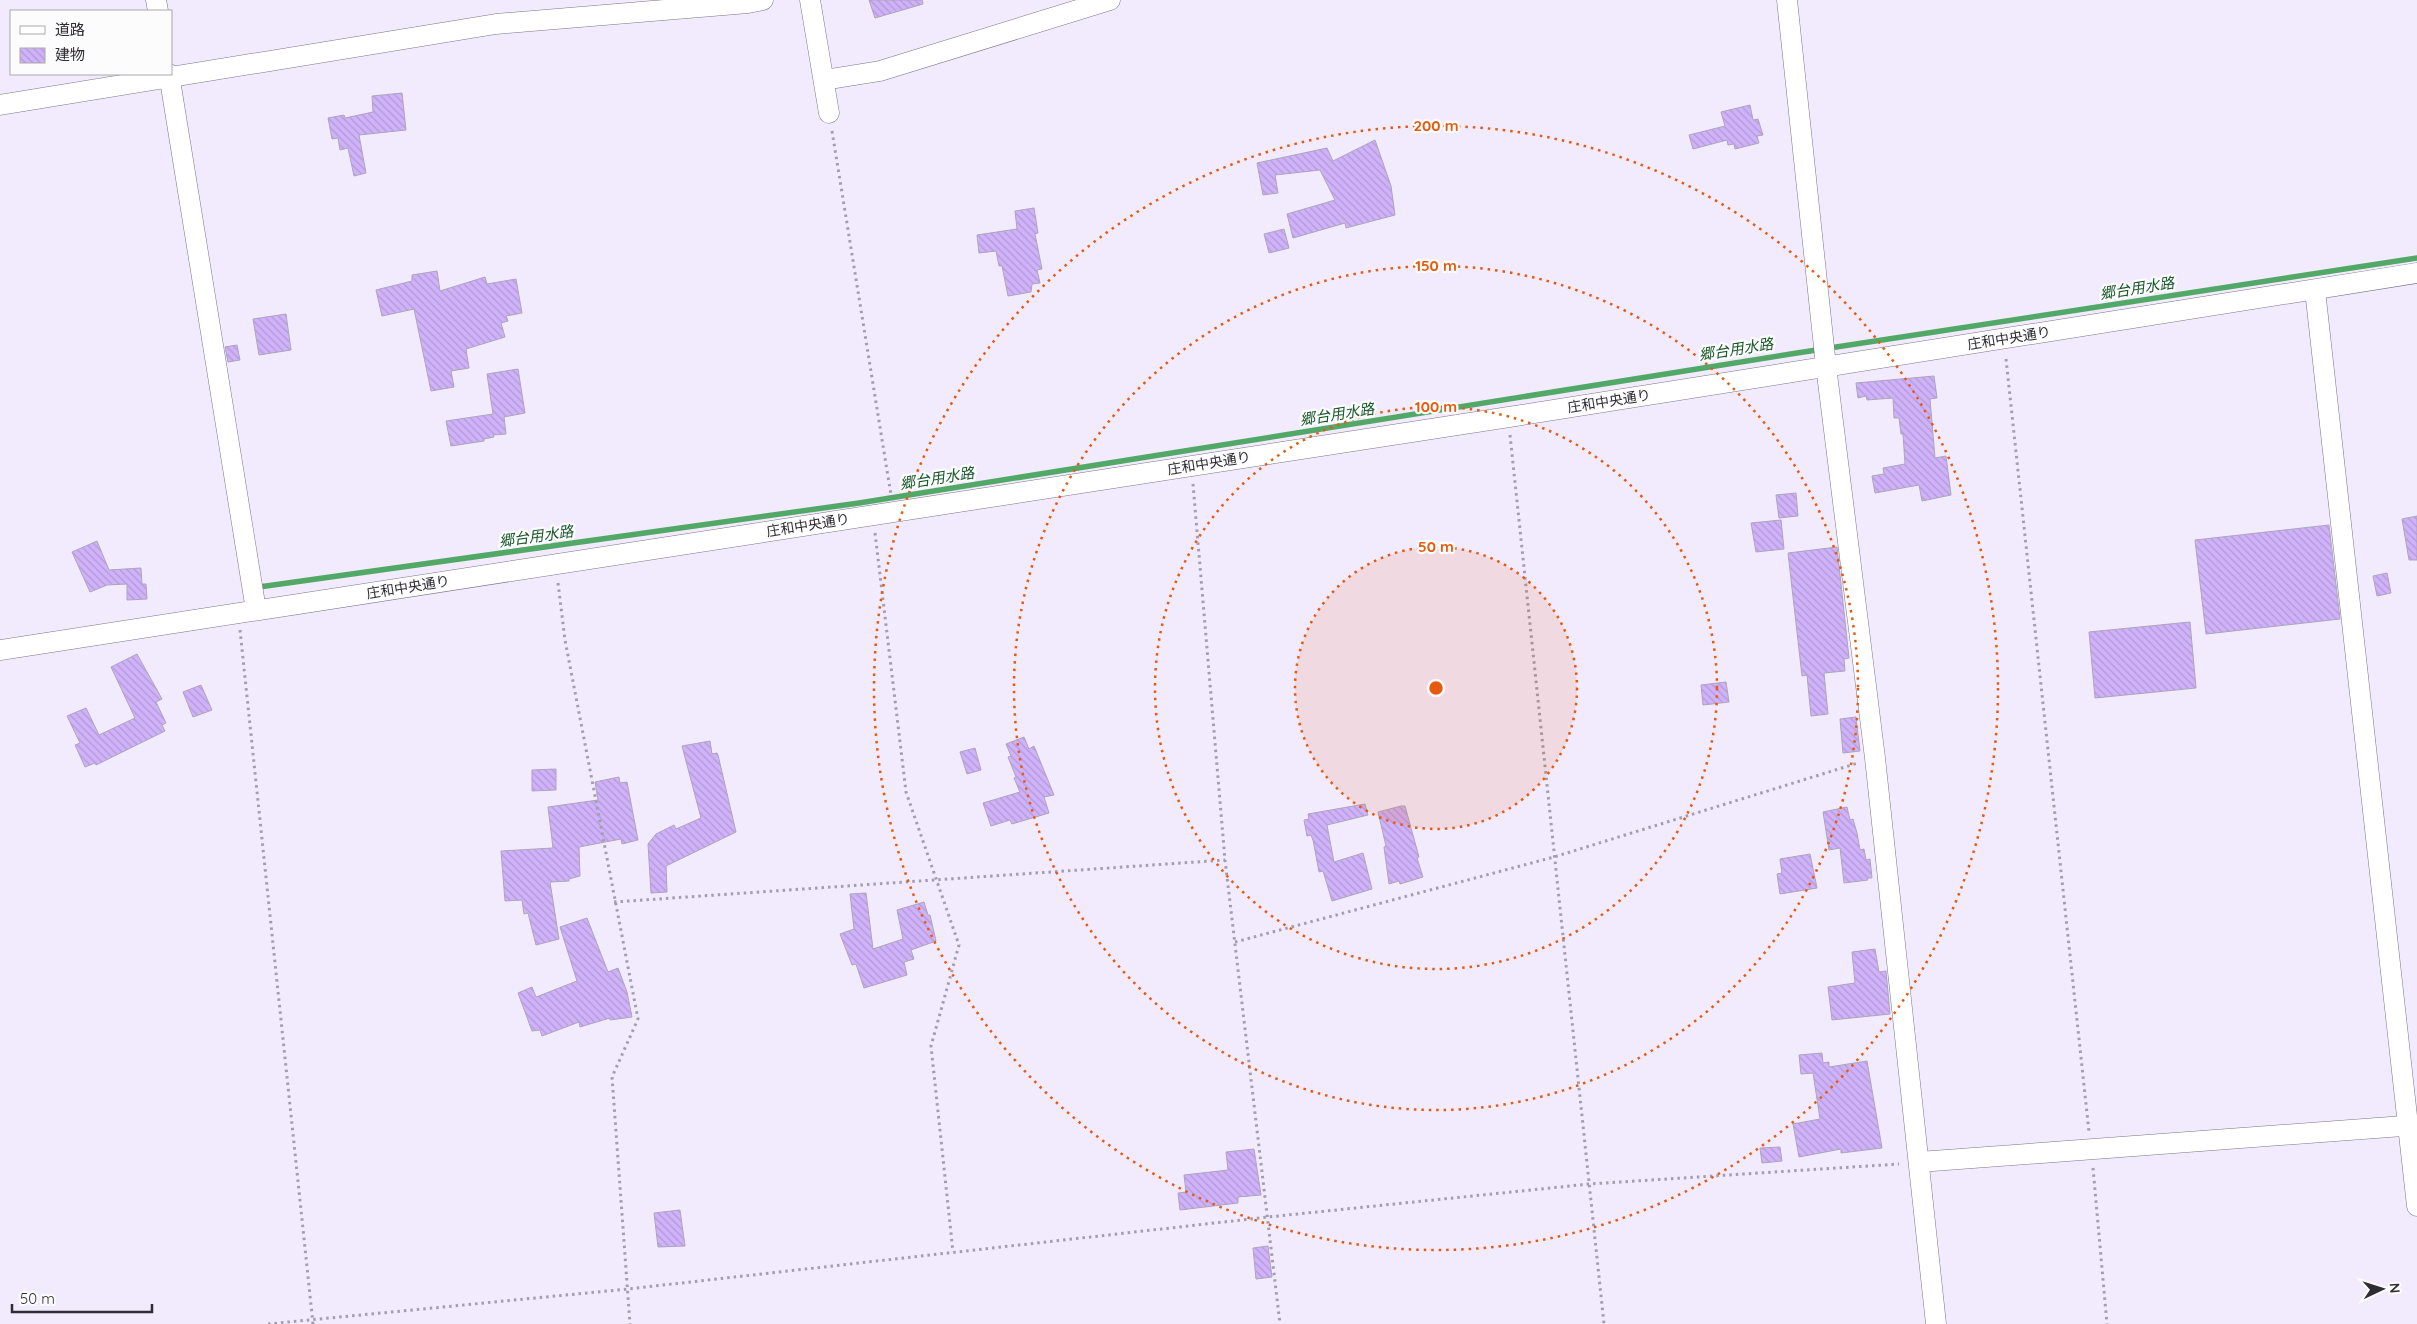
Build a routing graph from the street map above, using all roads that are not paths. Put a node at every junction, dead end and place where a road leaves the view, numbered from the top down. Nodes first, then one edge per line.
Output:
1 (763, 0) edge
2 (810, 0) edge
3 (1110, 0) edge
4 (1786, 0) edge
5 (169, 75) edge
6 (172, 75) edge
7 (824, 80) junction
8 (0, 104) edge
9 (829, 113) road end
10 (2417, 273) edge
11 (2315, 290) junction
12 (1826, 366) junction
13 (247, 611) junction
14 (0, 650) edge
15 (2413, 1125) edge
16 (1919, 1162) junction
17 (2417, 1206) edge
18 (1936, 1324) edge

1 - 6 street
2 - 7 street
3 - 7 street
4 - 12 street
5 - 8 street
5 - 13 street
7 - 9 street
10 - 11 street, 庄和中央通り
11 - 12 street, 庄和中央通り
11 - 15 street
12 - 13 street, 庄和中央通り
12 - 16 street
13 - 14 street, 庄和中央通り
15 - 16 street
15 - 17 street
16 - 18 street

